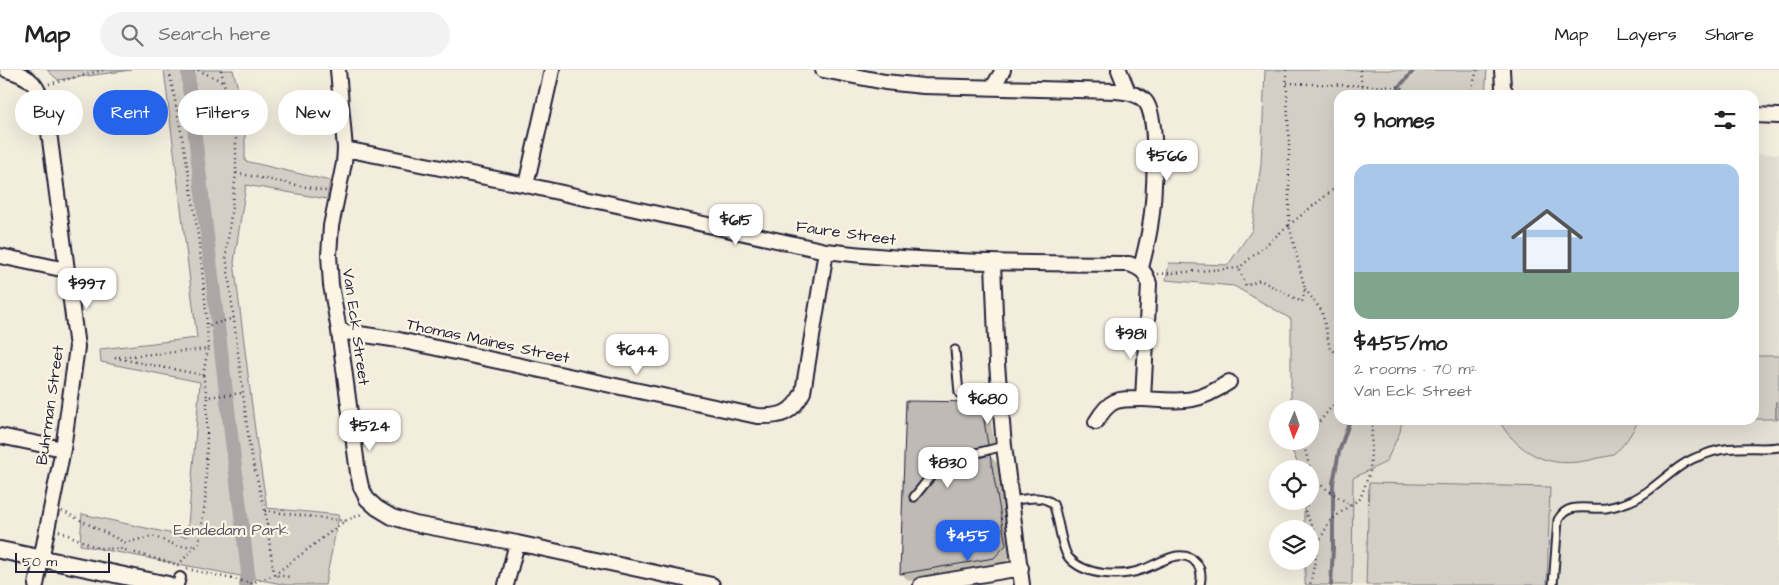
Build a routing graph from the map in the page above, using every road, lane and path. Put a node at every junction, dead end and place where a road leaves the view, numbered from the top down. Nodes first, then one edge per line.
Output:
1 (7, 70) edge
2 (103, 70) edge
3 (169, 70) edge
4 (221, 70) edge
5 (338, 70) edge
6 (552, 70) edge
7 (823, 70) edge
8 (1003, 70) edge
9 (1119, 70) edge
10 (1286, 70) edge
11 (1360, 70) edge
12 (1477, 70) edge
13 (1502, 70) edge
14 (224, 82) junction
15 (1287, 83) junction
16 (1363, 86) junction
17 (38, 87) junction
18 (993, 87) junction
19 (1363, 90) edge
20 (1406, 90) edge
21 (1471, 90) edge
22 (1505, 90) edge
23 (1128, 92) junction
24 (1759, 115) edge
25 (1779, 116) edge
26 (345, 149) junction
27 (236, 173) junction
28 (526, 185) junction
29 (1334, 189) edge
30 (337, 194) junction
31 (1289, 225) junction
32 (826, 251) junction
33 (0, 256) edge
34 (993, 263) junction
35 (1239, 268) junction
36 (66, 270) junction
37 (1144, 272) junction
38 (1305, 289) junction
39 (234, 318) junction
40 (207, 326) junction
41 (339, 331) junction
42 (208, 349) junction
43 (955, 350) dead end
44 (1334, 351) edge
45 (203, 375) junction
46 (1229, 382) dead end
47 (243, 393) junction
48 (207, 397) junction
49 (1000, 397) junction
50 (1143, 399) junction
51 (1334, 404) edge
52 (1096, 422) dead end
53 (1319, 422) edge
54 (1373, 425) edge
55 (0, 436) edge
56 (1004, 446) junction
57 (1779, 447) edge
58 (63, 449) junction
59 (1319, 483) edge
60 (914, 497) dead end
61 (1011, 501) junction
62 (1350, 505) junction
63 (51, 506) junction
64 (377, 508) junction
65 (265, 511) junction
66 (345, 521) junction
67 (48, 526) junction
68 (517, 543) junction
69 (1319, 543) edge
70 (196, 546) junction
71 (0, 550) edge
72 (42, 559) junction
73 (178, 565) junction
74 (1021, 568) junction
75 (1313, 570) edge
76 (274, 575) junction
77 (291, 577) dead end
78 (175, 583) edge
79 (36, 585) edge
80 (506, 585) edge
81 (712, 585) edge
82 (921, 585) edge
83 (1022, 585) edge
84 (1200, 585) edge
85 (1310, 585) edge
86 (1553, 585) edge

1 - 17 street
2 - 17 path
3 - 14 path
3 - 40 path
4 - 14 path
5 - 26 street, Van Eck Street
6 - 28 street
7 - 18 street
8 - 18 street
9 - 23 street
10 - 15 path
11 - 16 path
12 - 21 path
13 - 22 street
14 - 27 path
15 - 16 path
15 - 31 path
16 - 19 path
16 - 20 path
17 - 36 street, Buhrman Street
18 - 23 street
23 - 37 street
24 - 25 street
26 - 28 street, Faure Street
26 - 30 street, Van Eck Street
27 - 30 path
27 - 39 path
28 - 32 street, Faure Street
29 - 31 path
30 - 41 street, Van Eck Street
31 - 35 path
31 - 38 path
32 - 34 street, Faure Street
32 - 41 street, Thomas Maines Street
33 - 36 street
34 - 37 street, Faure Street
34 - 49 street
35 - 37 path
35 - 38 path
36 - 58 street, Buhrman Street
37 - 50 street
38 - 44 path
39 - 40 path
39 - 47 path
40 - 42 path
41 - 64 street, Van Eck Street
42 - 45 path
42 - 45 path
43 - 49 lane
45 - 48 path
46 - 50 street
47 - 48 path
47 - 65 path
48 - 70 path
49 - 56 street
50 - 52 street
51 - 53 path
54 - 62 path
55 - 58 street
56 - 60 lane
56 - 61 street
57 - 86 lane
58 - 63 street, Buhrman Street
59 - 62 path
61 - 74 street
61 - 84 lane
62 - 69 path
63 - 67 street, Buhrman Street
63 - 70 path
64 - 66 path
64 - 68 street, Van Eck Street
65 - 66 path
65 - 76 path
66 - 76 path
67 - 72 street, Buhrman Street
67 - 73 path
68 - 80 street
68 - 81 street, Van Eck Street
70 - 73 path
71 - 72 street
72 - 78 street
72 - 79 street, Buhrman Street
73 - 78 path
74 - 82 street
74 - 83 street
75 - 85 path
76 - 77 path
76 - 78 path

